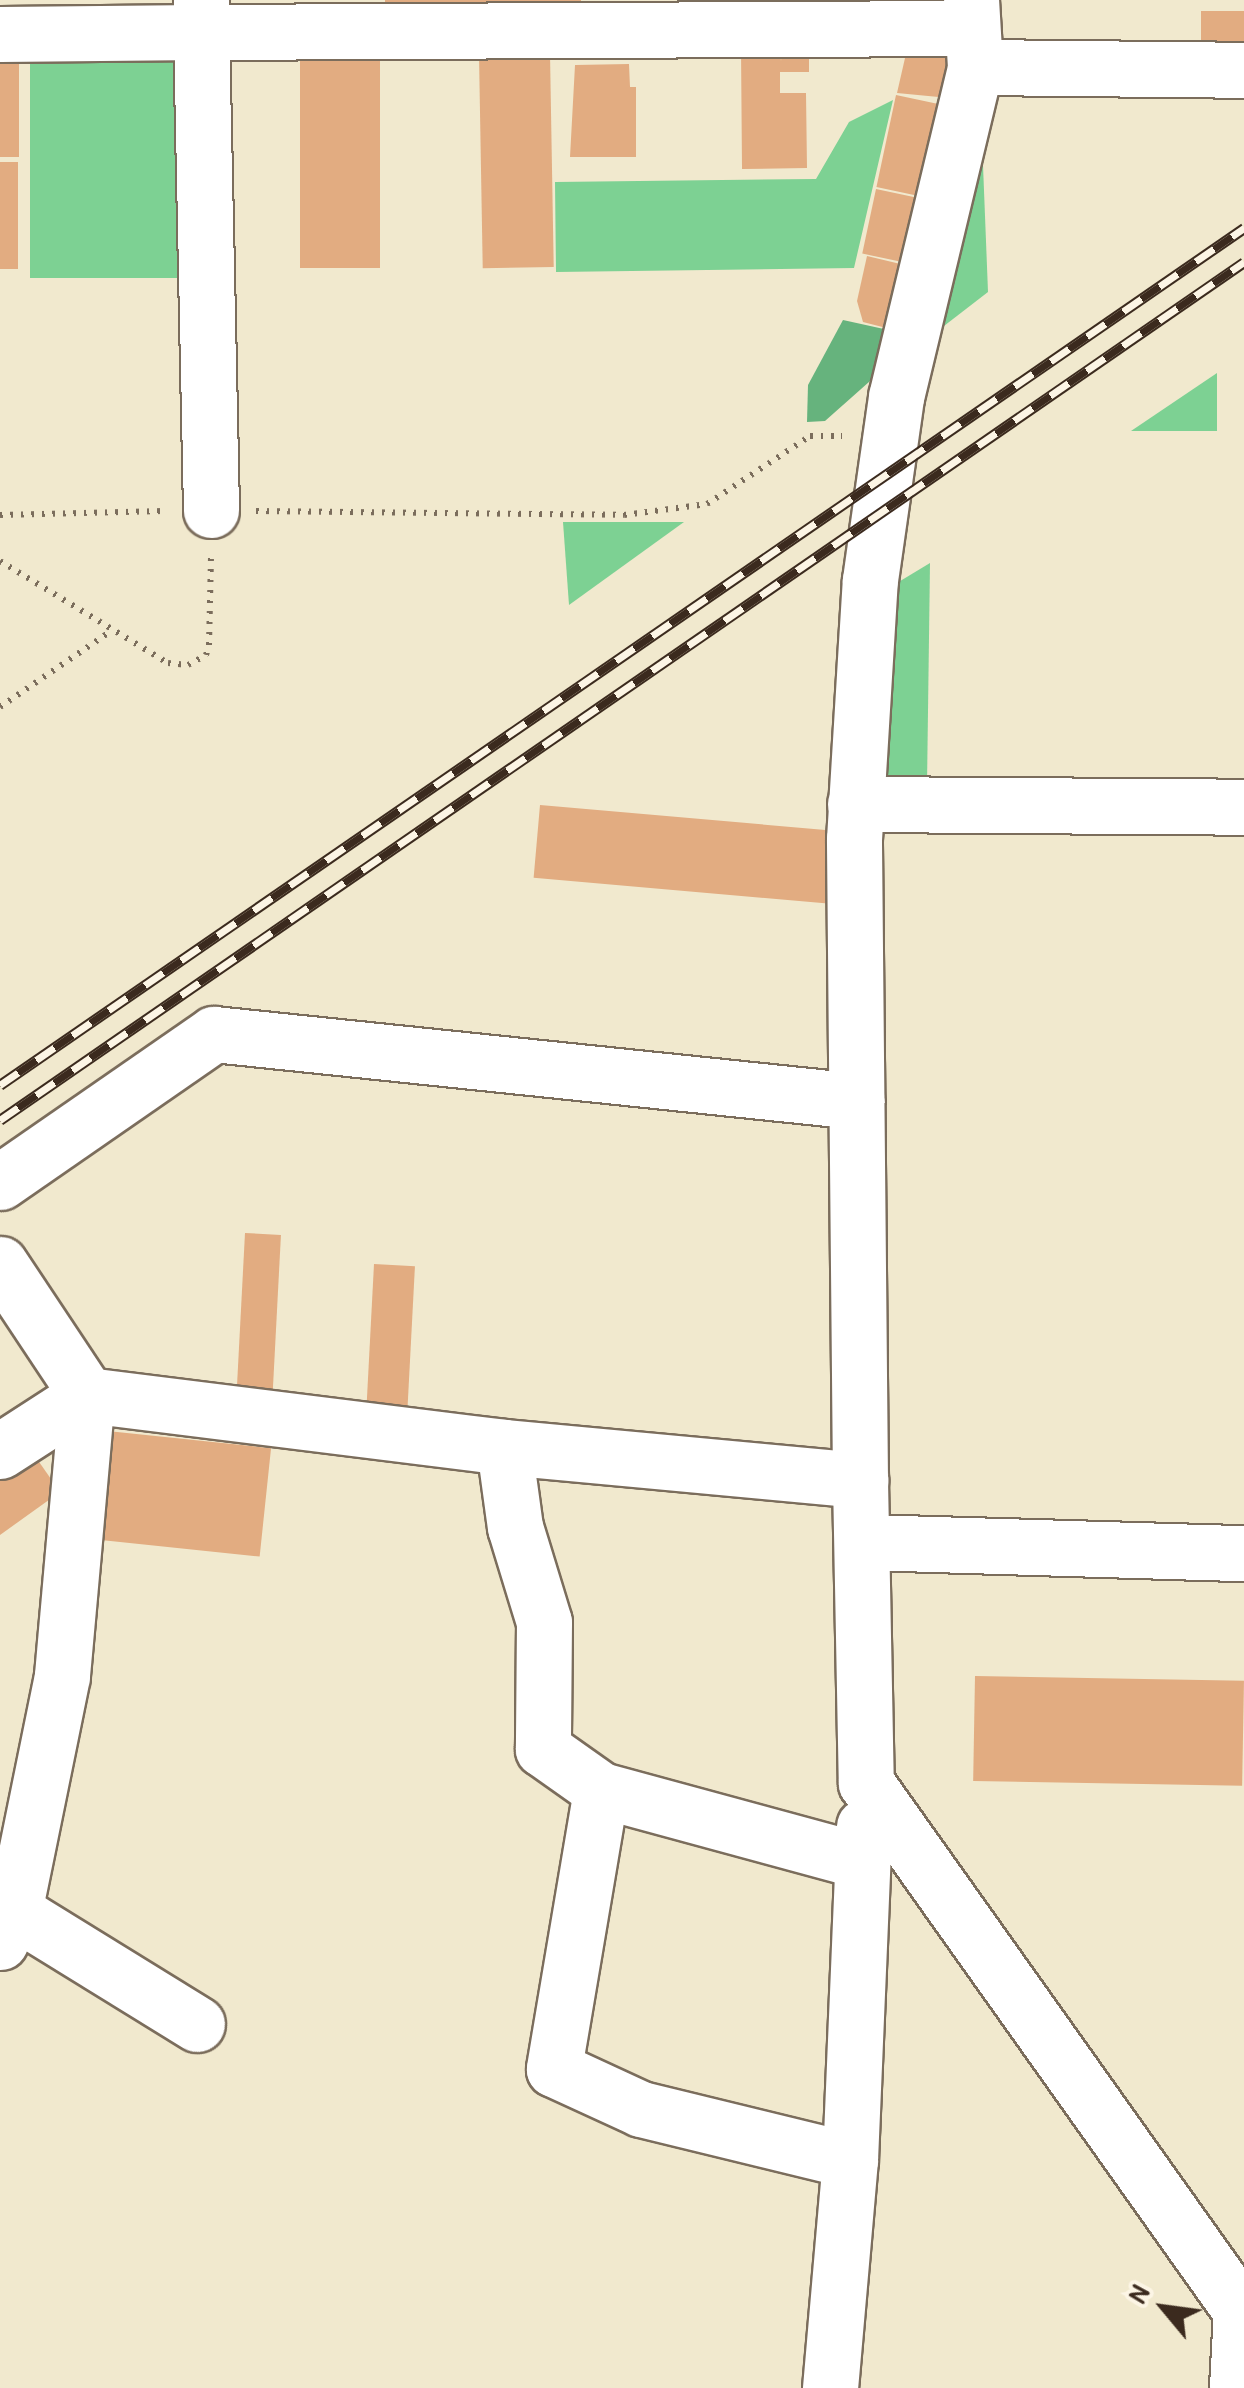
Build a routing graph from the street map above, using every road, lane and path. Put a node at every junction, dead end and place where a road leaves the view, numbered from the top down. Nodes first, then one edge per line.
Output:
1 (201, 16) edge
2 (972, 32) edge
3 (0, 34) edge
4 (1244, 70) edge
5 (896, 397) junction
6 (212, 510) junction
7 (0, 515) edge
8 (0, 560) edge
9 (111, 630) junction
10 (0, 707) edge
11 (855, 804) junction
12 (1244, 807) edge
13 (857, 1102) junction
14 (0, 1182) edge
15 (0, 1264) edge
16 (87, 1394) junction
17 (504, 1447) junction
18 (0, 1452) edge
19 (860, 1480) junction
20 (866, 1542) junction
21 (1244, 1553) edge
22 (866, 1783) junction
23 (601, 1790) junction
24 (862, 1861) junction
25 (7, 1927) edge
26 (197, 2024) dead end
27 (850, 2160) junction
28 (1242, 2312) edge
29 (830, 2388) edge
30 (1237, 2388) edge

1 - 2 street
1 - 3 street
1 - 6 street
2 - 4 street
2 - 5 street
5 - 6 path
5 - 11 street
6 - 7 path
6 - 9 path
8 - 9 path
9 - 10 path
11 - 12 street
11 - 13 street
13 - 14 street
13 - 19 street
15 - 16 street
16 - 17 street
16 - 18 street
16 - 25 street
17 - 19 street
17 - 23 street
19 - 20 street
20 - 21 street
20 - 22 street
22 - 24 street
22 - 28 street
23 - 24 street
23 - 27 street
24 - 27 street
25 - 26 street
27 - 29 street
28 - 30 street

